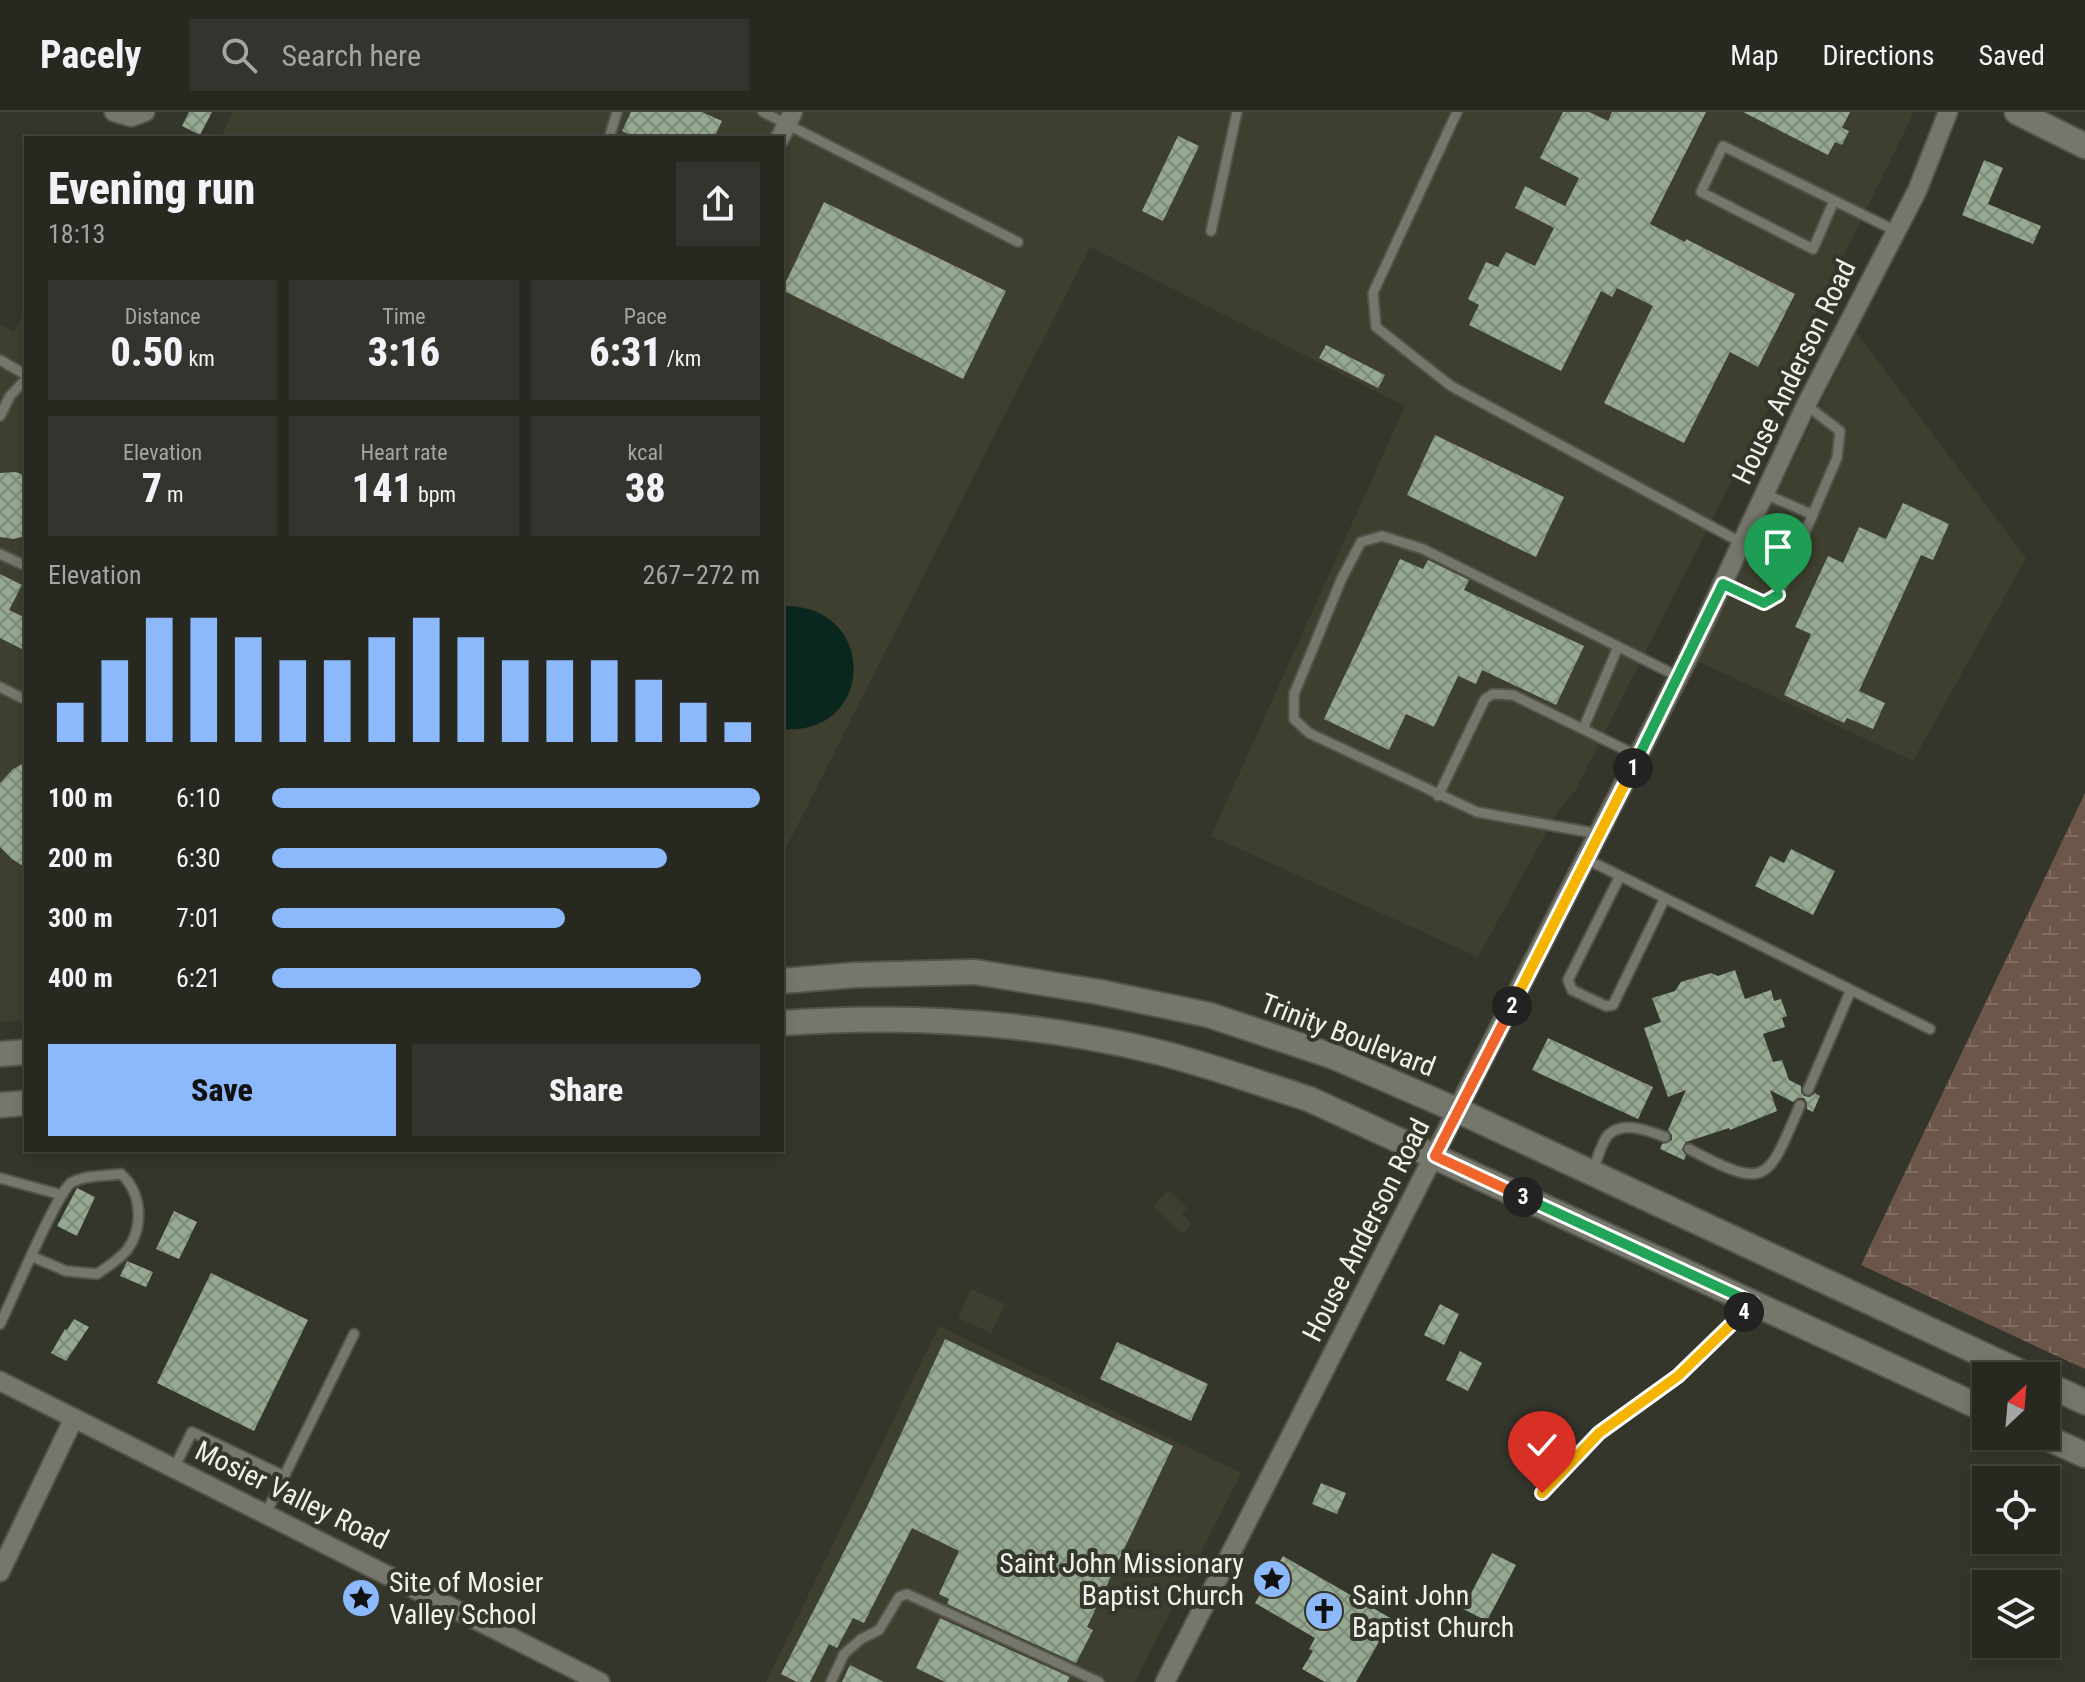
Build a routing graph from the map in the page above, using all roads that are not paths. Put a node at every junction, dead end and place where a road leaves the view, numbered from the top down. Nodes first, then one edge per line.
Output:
1 (145, 112) edge
2 (617, 112) edge
3 (763, 112) edge
4 (1237, 112) edge
5 (1457, 112) edge
6 (1948, 112) edge
7 (2017, 112) edge
8 (116, 113) edge
9 (786, 125) edge
10 (610, 136) edge
11 (2085, 146) edge
12 (1834, 201) junction
13 (1211, 231) dead end
14 (1896, 231) junction
15 (1018, 242) dead end
16 (0, 360) edge
17 (24, 376) edge
18 (24, 379) edge
19 (1806, 405) junction
20 (0, 416) edge
21 (1765, 494) junction
22 (1813, 515) junction
23 (1742, 543) junction
24 (0, 554) edge
25 (24, 565) edge
26 (1723, 584) junction
27 (1618, 647) junction
28 (1679, 677) junction
29 (0, 687) edge
30 (24, 699) edge
31 (1583, 729) junction
32 (1639, 756) junction
33 (1438, 796) junction
34 (1599, 834) junction
35 (1586, 859) junction
36 (1620, 876) junction
37 (1665, 898) junction
38 (784, 981) edge
39 (1851, 990) junction
40 (784, 1023) edge
41 (1930, 1029) dead end
42 (24, 1052) edge
43 (0, 1054) edge
44 (1808, 1090) dead end
45 (24, 1103) edge
46 (0, 1105) edge
47 (1800, 1105) dead end
48 (1459, 1111) junction
49 (1665, 1137) dead end
50 (1689, 1149) dead end
51 (1435, 1156) junction
52 (1592, 1172) junction
53 (0, 1178) edge
54 (62, 1195) junction
55 (33, 1257) junction
56 (1753, 1303) junction
57 (0, 1324) edge
58 (354, 1334) dead end
59 (1999, 1362) edge
60 (0, 1381) edge
61 (2060, 1390) edge
62 (2085, 1402) edge
63 (1972, 1404) edge
64 (74, 1418) junction
65 (2060, 1444) edge
66 (2085, 1455) edge
67 (174, 1468) junction
68 (284, 1476) junction
69 (1542, 1493) dead end
70 (266, 1513) junction
71 (0, 1572) edge
72 (600, 1682) edge
73 (831, 1682) edge
74 (1099, 1682) edge
75 (1165, 1682) edge

1 - 8 street
2 - 10 lane
3 - 9 lane
4 - 13 lane
5 - 23 lane
6 - 14 street, House Anderson Road
7 - 11 main road
9 - 15 lane
12 - 12 lane
12 - 14 lane
14 - 19 street, House Anderson Road
16 - 17 lane
18 - 20 lane
19 - 21 street, House Anderson Road
19 - 22 lane
21 - 22 lane
21 - 23 street, House Anderson Road
22 - 26 lane
23 - 26 street, House Anderson Road
24 - 25 lane
26 - 28 street, House Anderson Road
27 - 28 lane
27 - 31 lane
27 - 33 lane
28 - 32 street, House Anderson Road
29 - 30 lane
31 - 32 lane
31 - 33 lane
32 - 34 street, House Anderson Road
33 - 34 lane
34 - 35 street, House Anderson Road
35 - 36 lane
35 - 48 street, House Anderson Road
36 - 37 lane
36 - 37 lane
37 - 39 lane
38 - 48 main road, Trinity Boulevard
39 - 41 lane
39 - 44 lane
40 - 51 main road
42 - 43 main road
45 - 46 main road
47 - 50 lane
48 - 51 street, House Anderson Road
48 - 52 main road, Trinity Boulevard
49 - 52 lane
51 - 56 main road
51 - 75 street, House Anderson Road
52 - 59 main road, Trinity Boulevard
53 - 54 lane
54 - 55 lane
54 - 55 lane
55 - 57 lane
56 - 63 main road
56 - 69 lane
58 - 68 lane
60 - 64 street, Mosier Valley Road
61 - 62 main road
64 - 67 street, Mosier Valley Road
64 - 71 street
65 - 66 main road
67 - 68 lane
67 - 70 street, Mosier Valley Road
68 - 70 lane
70 - 72 street, Mosier Valley Road
73 - 74 lane

